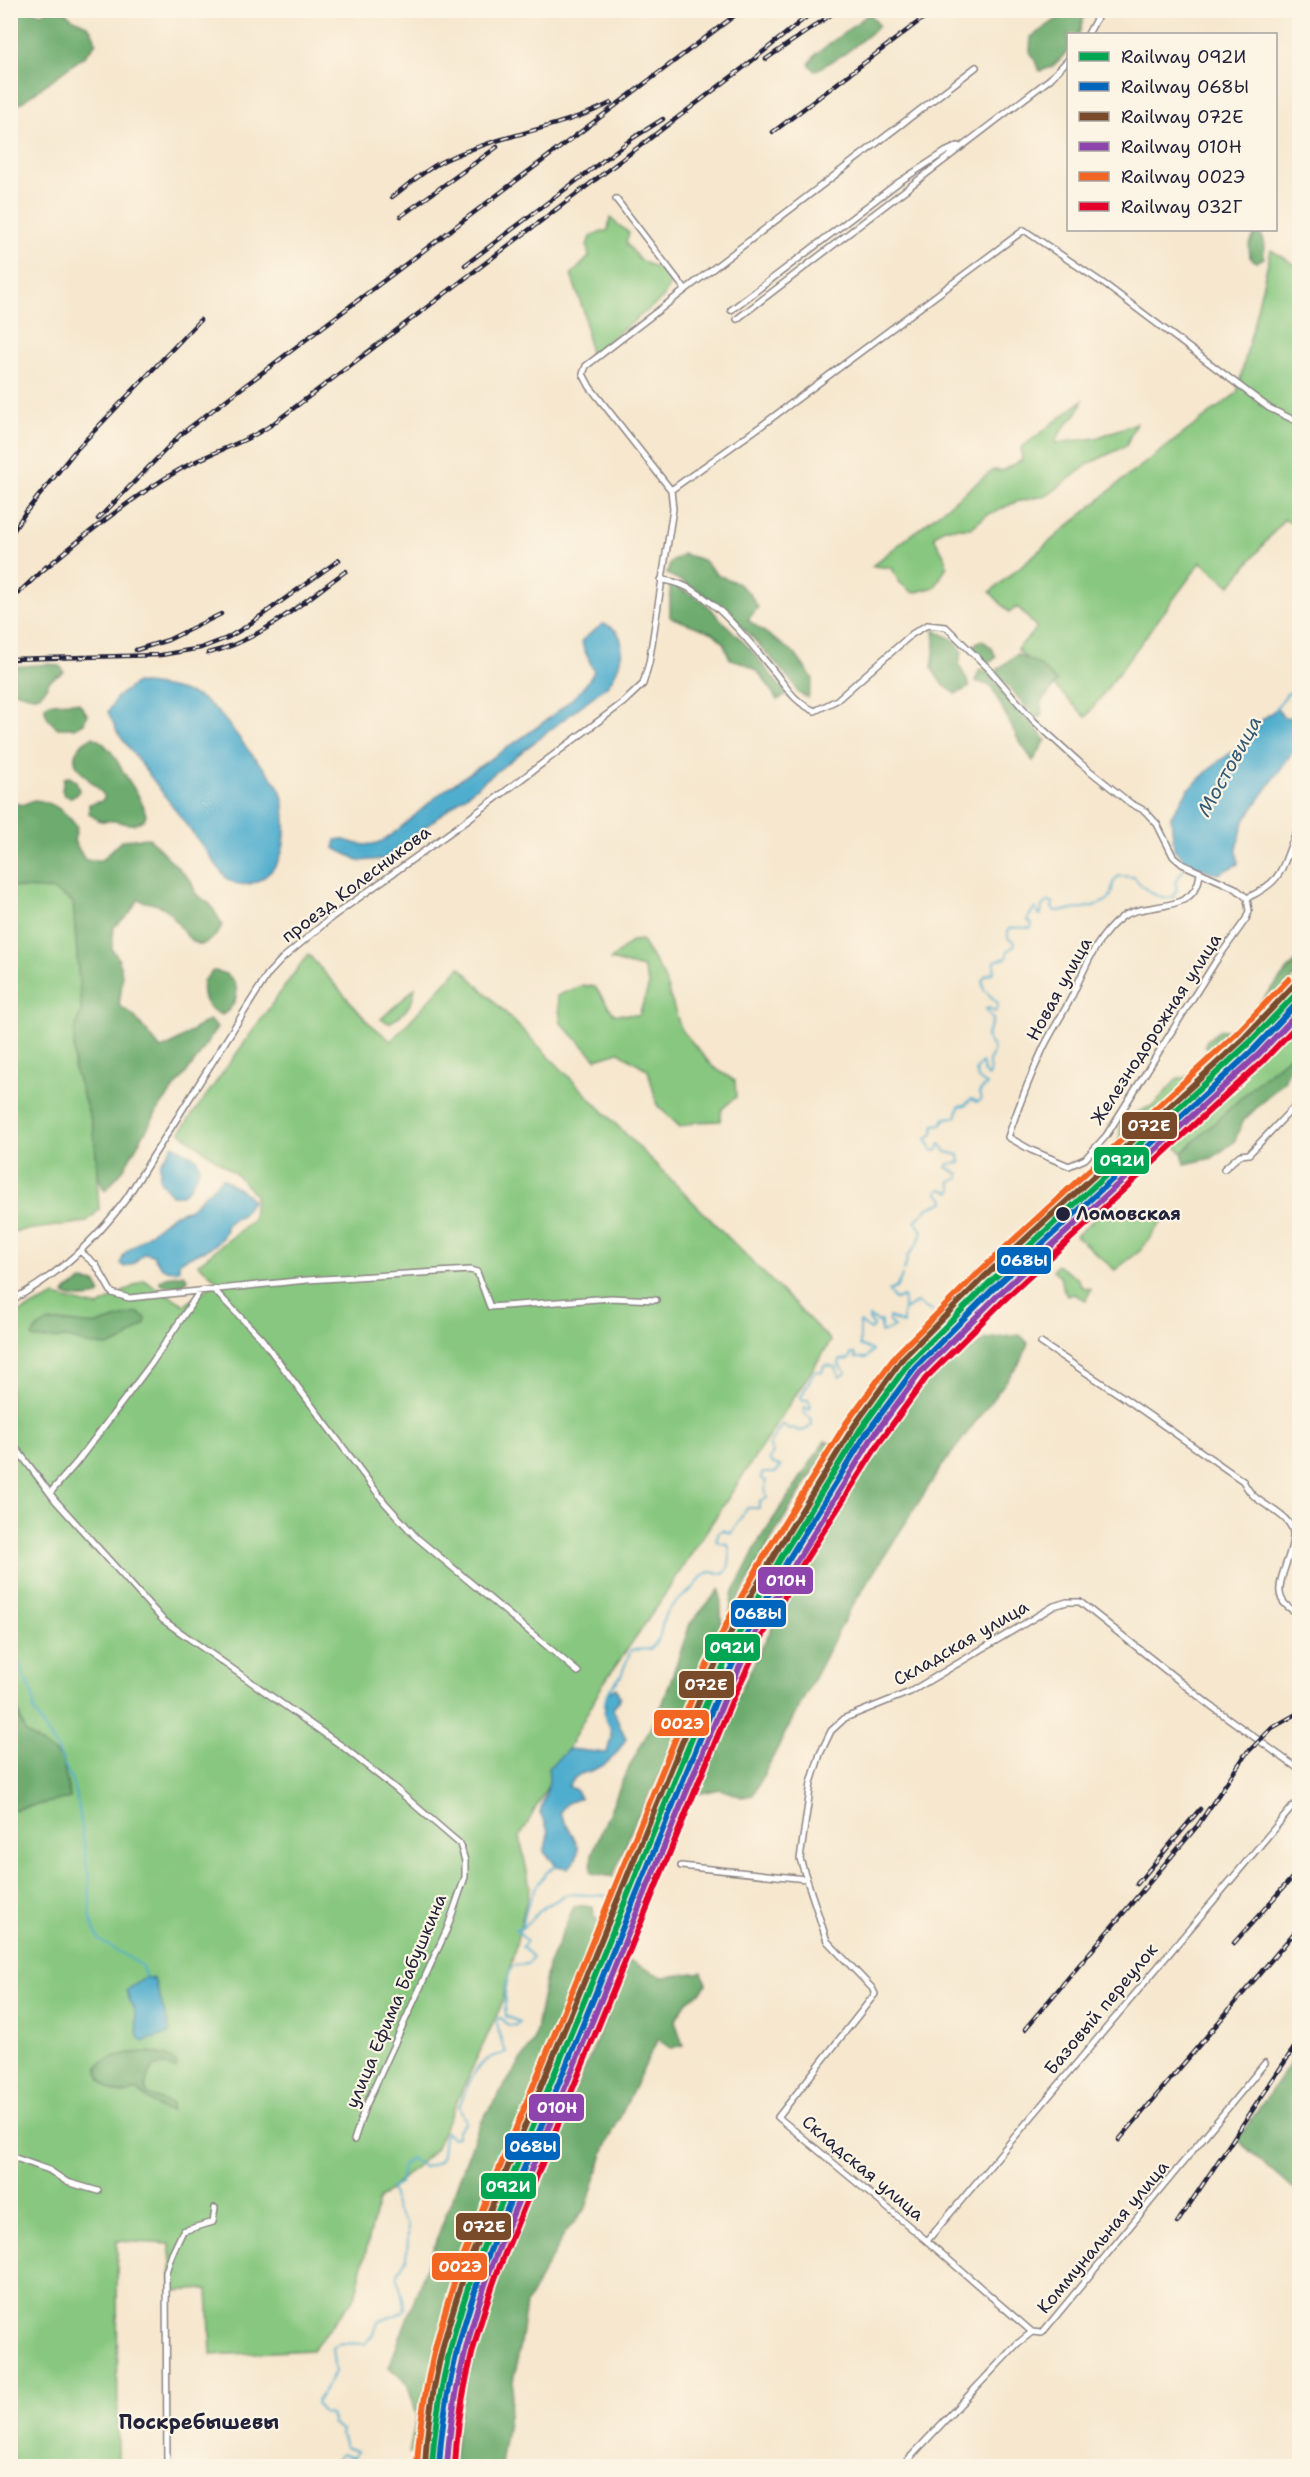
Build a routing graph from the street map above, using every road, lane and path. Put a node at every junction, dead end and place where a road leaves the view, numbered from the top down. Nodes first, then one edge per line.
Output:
1 (1101, 10) edge
2 (1089, 33) edge
3 (1067, 61) edge
4 (976, 67) dead end
5 (980, 133) junction
6 (616, 200) dead end
7 (684, 288) junction
8 (731, 310) dead end
9 (737, 319) dead end
10 (1299, 423) edge
11 (671, 490) junction
12 (661, 580) junction
13 (1299, 825) edge
14 (1200, 874) junction
15 (1247, 898) junction
16 (1299, 1104) edge
17 (1085, 1159) joint
18 (1224, 1169) dead end
19 (81, 1252) junction
20 (214, 1290) junction
21 (200, 1292) junction
22 (656, 1300) dead end
23 (10, 1301) edge
24 (1041, 1344) dead end
25 (10, 1440) edge
26 (50, 1493) junction
27 (1299, 1613) edge
28 (578, 1672) dead end
29 (1299, 1770) edge
30 (1299, 1798) edge
31 (681, 1866) dead end
32 (806, 1879) junction
33 (1265, 2063) dead end
34 (354, 2140) dead end
35 (10, 2156) edge
36 (98, 2191) dead end
37 (215, 2208) dead end
38 (927, 2241) junction
39 (1032, 2332) junction
40 (167, 2466) edge
41 (902, 2466) edge

1 - 2 street
3 - 5 street
4 - 7 street
5 - 8 street
5 - 9 street
6 - 7 street
7 - 11 street
10 - 11 street
11 - 12 street, проезд Колесникова
12 - 14 street
12 - 19 street, проезд Колесникова
13 - 15 street
14 - 15 street
14 - 17 street, Новая улица
15 - 17 street, Железнодорожная улица
16 - 18 street
19 - 21 street
19 - 23 street, проезд Колесникова
20 - 21 street
20 - 22 street
20 - 28 street
21 - 26 street
24 - 27 street
25 - 26 street
26 - 34 street, улица Ефима Бабушкина
29 - 32 street, Складская улица
30 - 38 street, Базовый переулок
31 - 32 street
32 - 38 street, Складская улица
33 - 39 street, Коммунальная улица
35 - 36 street
37 - 40 street
38 - 39 street
39 - 41 street, Коммунальная улица

